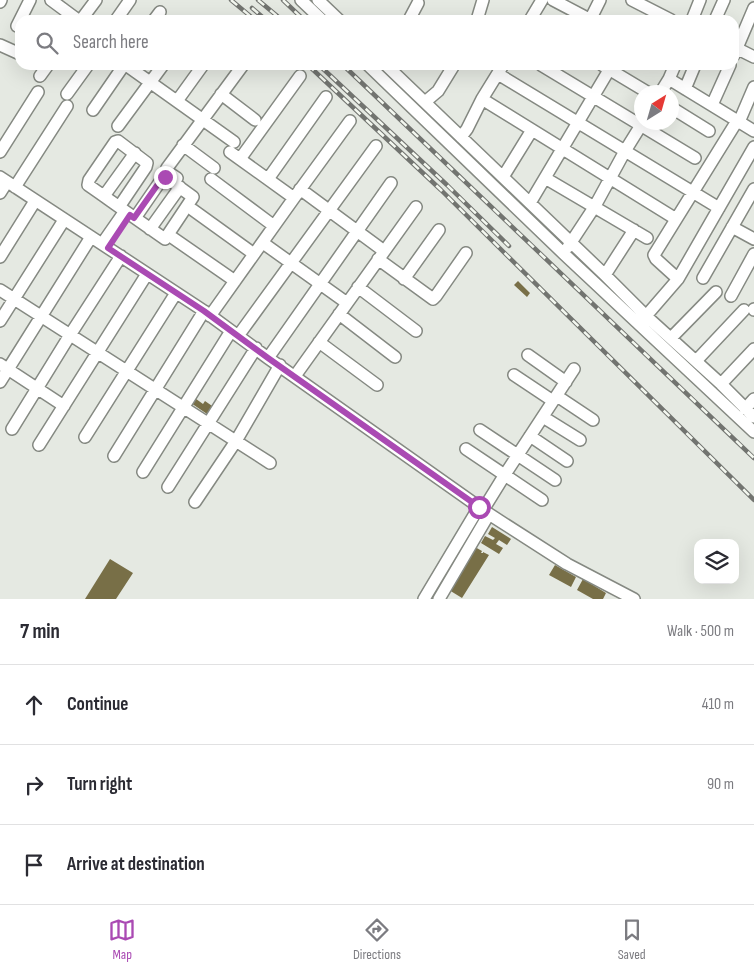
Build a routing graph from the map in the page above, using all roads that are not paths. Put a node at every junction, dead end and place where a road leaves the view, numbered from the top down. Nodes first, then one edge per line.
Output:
1 (30, 0) edge
2 (51, 0) edge
3 (96, 0) edge
4 (130, 0) edge
5 (301, 0) edge
6 (318, 0) edge
7 (483, 0) edge
8 (542, 0) edge
9 (553, 0) edge
10 (600, 0) edge
11 (632, 0) edge
12 (700, 0) edge
13 (724, 0) edge
14 (418, 3) dead end
15 (754, 8) edge
16 (22, 15) edge
17 (73, 15) edge
18 (84, 15) edge
19 (120, 15) edge
20 (317, 15) edge
21 (334, 15) edge
22 (412, 15) edge
23 (478, 15) edge
24 (533, 15) edge
25 (581, 15) edge
26 (592, 15) edge
27 (661, 15) edge
28 (694, 15) edge
29 (717, 15) edge
30 (739, 41) edge
31 (0, 45) edge
32 (739, 51) edge
33 (15, 52) edge
34 (754, 57) edge
35 (84, 70) edge
36 (121, 70) edge
37 (132, 70) edge
38 (158, 70) edge
39 (199, 70) edge
40 (239, 70) edge
41 (373, 70) edge
42 (391, 70) edge
43 (451, 70) edge
44 (499, 70) edge
45 (501, 70) edge
46 (549, 70) edge
47 (605, 70) edge
48 (611, 70) edge
49 (673, 70) edge
50 (693, 70) edge
51 (728, 70) edge
52 (300, 76) dead end
53 (669, 79) junction
54 (150, 82) junction
55 (636, 85) edge
56 (665, 85) edge
57 (754, 87) edge
58 (685, 88) junction
59 (38, 92) dead end
60 (67, 94) dead end
61 (221, 94) junction
62 (594, 96) junction
63 (326, 97) dead end
64 (482, 99) junction
65 (177, 101) junction
66 (424, 102) junction
67 (712, 105) junction
68 (67, 106) dead end
69 (93, 110) dead end
70 (679, 112) edge
71 (202, 119) junction
72 (634, 119) edge
73 (254, 120) dead end
74 (350, 121) dead end
75 (738, 121) junction
76 (578, 122) junction
77 (118, 126) dead end
78 (532, 130) junction
79 (638, 130) edge
80 (651, 130) edge
81 (709, 130) dead end
82 (754, 131) edge
83 (461, 137) junction
84 (183, 146) junction
85 (376, 146) dead end
86 (754, 147) edge
87 (562, 149) junction
88 (625, 151) junction
89 (0, 152) edge
90 (135, 153) junction
91 (695, 158) dead end
92 (240, 159) junction
93 (503, 177) junction
94 (545, 178) junction
95 (268, 179) junction
96 (610, 179) junction
97 (7, 182) edge
98 (391, 183) dead end
99 (180, 187) junction
100 (754, 189) edge
101 (693, 191) junction
102 (0, 193) edge
103 (197, 193) dead end
104 (297, 194) junction
105 (104, 196) junction
106 (35, 201) junction
107 (530, 203) junction
108 (595, 206) junction
109 (416, 207) dead end
110 (719, 208) junction
111 (193, 210) dead end
112 (329, 211) junction
113 (127, 213) junction
114 (676, 219) junction
115 (64, 220) junction
116 (274, 226) junction
117 (732, 227) junction
118 (150, 229) junction
119 (439, 230) dead end
120 (634, 230) junction
121 (357, 231) junction
122 (91, 237) junction
123 (173, 238) dead end
124 (647, 238) dead end
125 (754, 239) edge
126 (570, 242) junction
127 (262, 243) junction
128 (105, 246) junction
129 (466, 253) dead end
130 (254, 254) junction
131 (564, 254) junction
132 (754, 254) edge
133 (381, 255) junction
134 (121, 256) junction
135 (0, 257) edge
136 (291, 263) junction
137 (147, 274) junction
138 (605, 275) junction
139 (703, 278) dead end
140 (404, 279) junction
141 (678, 279) junction
142 (235, 281) junction
143 (320, 284) junction
144 (358, 287) junction
145 (0, 290) edge
146 (716, 292) dead end
147 (176, 293) junction
148 (731, 296) dead end
149 (14, 299) junction
150 (347, 303) junction
151 (751, 310) edge
152 (207, 313) junction
153 (339, 314) junction
154 (41, 316) junction
155 (642, 320) junction
156 (0, 321) edge
157 (416, 330) dead end
158 (234, 333) junction
159 (70, 335) junction
160 (672, 338) junction
161 (319, 342) junction
162 (256, 348) junction
163 (754, 349) edge
164 (97, 352) junction
165 (528, 355) dead end
166 (395, 356) dead end
167 (268, 358) junction
168 (696, 361) junction
169 (280, 366) junction
170 (4, 367) edge
171 (574, 369) dead end
172 (126, 371) junction
173 (514, 374) dead end
174 (295, 376) junction
175 (0, 382) edge
176 (566, 382) junction
177 (721, 384) junction
178 (377, 386) dead end
179 (37, 388) junction
180 (156, 390) junction
181 (555, 399) junction
182 (754, 399) edge
183 (64, 406) junction
184 (183, 408) junction
185 (745, 408) junction
186 (543, 417) junction
187 (754, 417) edge
188 (593, 420) dead end
189 (208, 424) junction
190 (12, 429) dead end
191 (480, 430) dead end
192 (754, 432) edge
193 (530, 436) junction
194 (84, 437) dead end
195 (580, 440) dead end
196 (236, 441) junction
197 (39, 445) dead end
198 (466, 450) dead end
199 (518, 455) junction
200 (114, 456) dead end
201 (567, 461) dead end
202 (270, 463) dead end
203 (143, 472) dead end
204 (504, 476) junction
205 (555, 480) dead end
206 (168, 487) dead end
207 (542, 500) dead end
208 (195, 502) dead end
209 (484, 511) junction
210 (424, 599) edge
211 (439, 599) edge
212 (634, 599) edge

1 - 16 street
2 - 17 street
3 - 18 street
4 - 19 street
5 - 20 street
6 - 21 street
7 - 23 street
8 - 24 street
9 - 25 street
10 - 26 street
11 - 27 street
12 - 28 street
13 - 29 street
14 - 22 street
15 - 30 street
31 - 33 street
32 - 34 street
35 - 60 street
36 - 69 street
37 - 54 street
38 - 54 street
39 - 65 street
40 - 61 street
41 - 131 street
42 - 66 street
43 - 66 street
44 - 64 street
45 - 76 street
46 - 62 street
47 - 62 street
48 - 55 street
49 - 53 street
50 - 58 street
51 - 67 street
52 - 92 street
53 - 56 street
53 - 58 street
54 - 65 street
54 - 77 street
57 - 75 street
58 - 67 street
59 - 89 street
61 - 71 street
61 - 73 street
62 - 72 street
62 - 76 street
63 - 95 street
64 - 78 street
64 - 83 street
65 - 71 street
66 - 83 street
67 - 75 street
68 - 97 street
70 - 81 street
71 - 84 street
71 - 92 street
74 - 104 street
75 - 82 street
75 - 101 street
76 - 87 street
76 - 88 street
78 - 87 street
78 - 93 street
79 - 88 street
80 - 91 street
83 - 93 street
84 - 103 street
84 - 116 street
85 - 112 street
86 - 110 street
87 - 94 street
87 - 96 street
88 - 96 street
88 - 101 street
90 - 105 street
90 - 105 street
90 - 113 street
92 - 95 street
93 - 107 street
94 - 107 street
94 - 108 street
95 - 104 street
96 - 108 street
96 - 114 street
97 - 102 street
97 - 106 street
98 - 121 street
99 - 113 street
99 - 118 street
99 - 118 street
100 - 117 street
101 - 110 street
101 - 114 street
104 - 112 street
104 - 116 street
105 - 113 street
106 - 115 street
106 - 135 street
107 - 126 street
108 - 120 street
108 - 126 street
109 - 133 street
110 - 141 street
111 - 130 street
112 - 121 street
112 - 136 street
113 - 118 street
113 - 128 street
114 - 141 street
115 - 122 street
115 - 149 street
116 - 127 street
117 - 125 street
117 - 139 street
119 - 140 street
120 - 124 street
120 - 138 street
121 - 133 street
121 - 143 street
122 - 128 street
122 - 154 street
123 - 142 street
126 - 131 street
126 - 138 street
127 - 130 street
127 - 136 street
128 - 134 street
129 - 140 street
130 - 142 street
131 - 155 street
132 - 148 street
133 - 140 street
133 - 144 street
134 - 137 street
134 - 159 street
136 - 143 street
136 - 158 street
137 - 147 street
137 - 164 street
138 - 155 street
141 - 155 street
142 - 152 street
143 - 150 street
143 - 167 street
144 - 150 street
144 - 157 street
145 - 149 street
146 - 160 street
147 - 152 street
147 - 172 street
149 - 154 street
149 - 156 street
150 - 153 street
151 - 168 street
152 - 158 street
152 - 180 street
153 - 161 street
153 - 166 street
154 - 159 street
154 - 170 street
155 - 160 street
155 - 192 street
158 - 162 street
158 - 184 street
159 - 164 street
159 - 179 street
160 - 168 street
161 - 174 street
161 - 178 street
162 - 167 street
162 - 189 street
163 - 177 street
164 - 172 street
164 - 183 street
165 - 176 street
167 - 169 street
168 - 177 street
169 - 174 street
169 - 196 street
170 - 175 street
170 - 179 street
171 - 176 street
172 - 180 street
172 - 194 street
173 - 181 street
174 - 209 street
176 - 181 street
177 - 185 street
179 - 183 street
179 - 190 street
180 - 184 street
180 - 200 street
181 - 186 street
181 - 188 street
182 - 185 street
183 - 197 street
184 - 189 street
184 - 203 street
185 - 187 street
186 - 193 street
186 - 195 street
189 - 196 street
189 - 206 street
191 - 199 street
193 - 199 street
193 - 201 street
196 - 202 street
196 - 208 street
198 - 204 street
199 - 204 street
199 - 205 street
204 - 207 street
204 - 209 street
209 - 210 street
209 - 211 street
209 - 212 street

